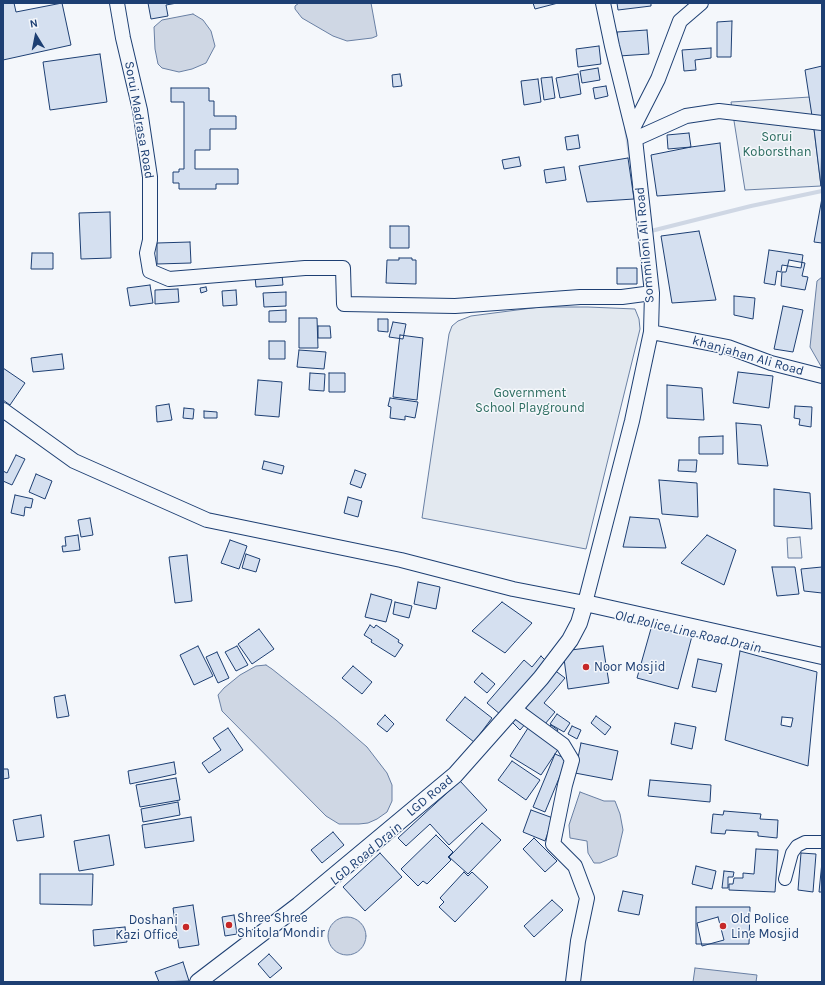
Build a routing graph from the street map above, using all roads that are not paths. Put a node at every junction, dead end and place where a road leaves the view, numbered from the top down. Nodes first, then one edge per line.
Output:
1 (117, 3) edge
2 (603, 3) edge
3 (701, 3) edge
4 (822, 123) edge
5 (634, 134) junction
6 (652, 293) junction
7 (651, 332) junction
8 (822, 376) edge
9 (3, 410) edge
10 (585, 603) junction
11 (822, 656) edge
12 (514, 708) junction
13 (822, 842) edge
14 (785, 879) dead end
15 (198, 982) edge
16 (573, 982) edge

1 - 6 street, Sorui Madrasa Road
2 - 5 street, Sommiloni Ali Road
3 - 5 street
4 - 5 street
5 - 6 street, Sommiloni Ali Road
6 - 7 street, Sommiloni Ali Road
7 - 8 street, khanjahan Ali Road
7 - 10 street, Sommiloni Ali Road
9 - 10 street
10 - 11 main road
10 - 12 main road, LGD Road
12 - 15 main road, LGD Road
12 - 16 street
13 - 14 street

